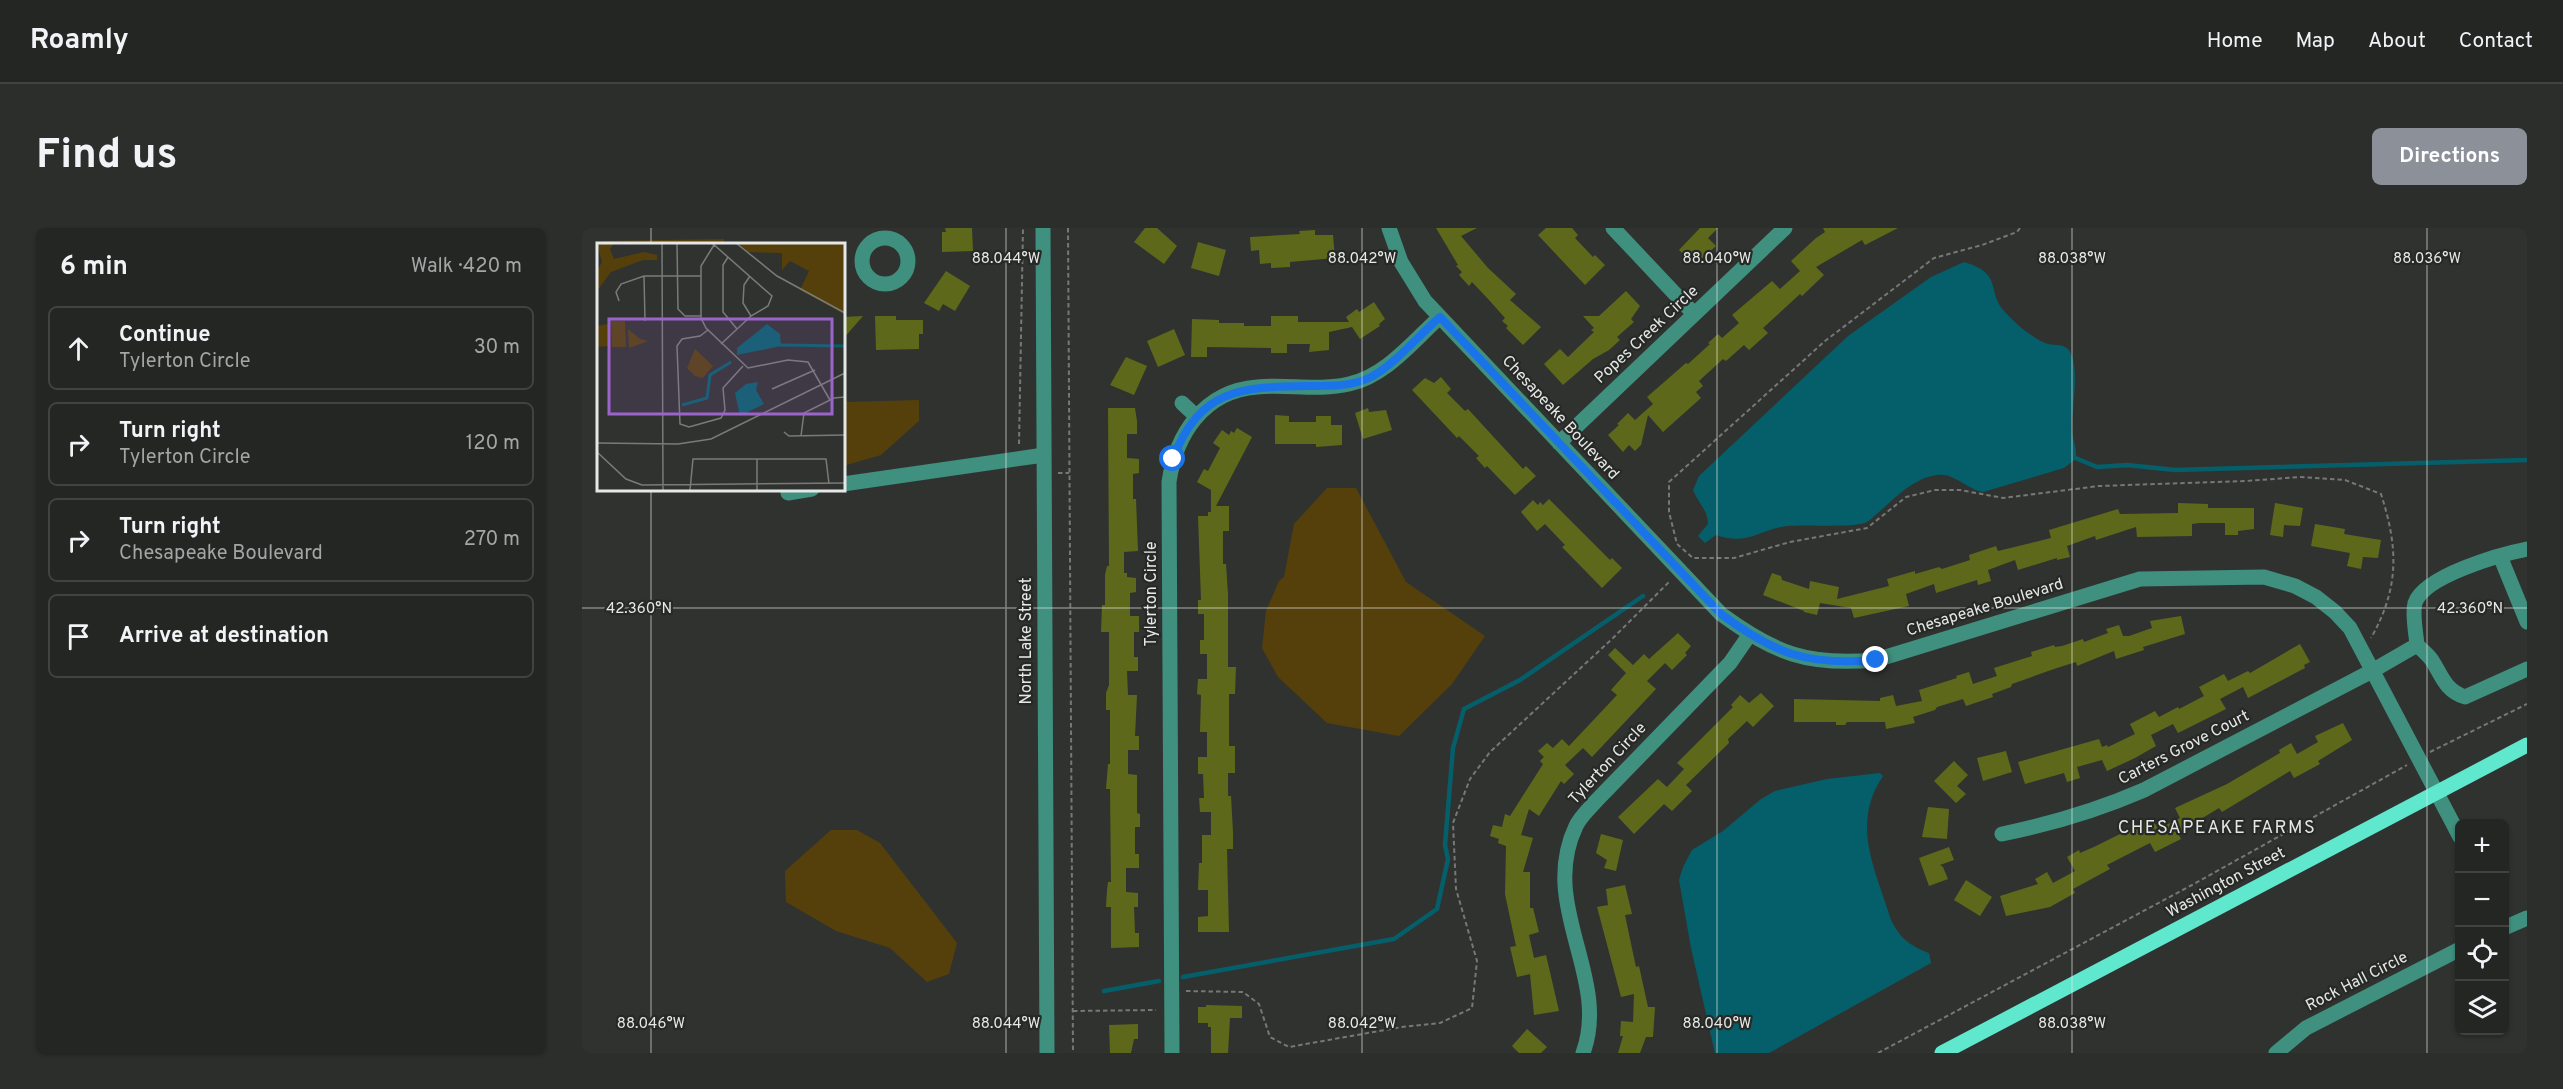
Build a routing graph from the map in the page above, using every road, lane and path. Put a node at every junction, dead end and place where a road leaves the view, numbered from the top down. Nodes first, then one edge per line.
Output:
1 (1023, 228) edge
2 (1043, 228) edge
3 (1068, 228) edge
4 (1389, 228) edge
5 (1613, 228) edge
6 (1785, 228) edge
7 (2020, 228) edge
8 (1694, 314) junction
9 (1440, 317) junction
10 (1182, 403) dead end
11 (1197, 417) junction
12 (1559, 442) junction
13 (1044, 455) junction
14 (1018, 458) junction
15 (1044, 473) junction
16 (1069, 473) junction
17 (844, 484) edge
18 (806, 490) edge
19 (788, 493) dead end
20 (2527, 549) edge
21 (2500, 556) junction
22 (1693, 558) junction
23 (1680, 571) junction
24 (2527, 621) edge
25 (1750, 634) junction
26 (2417, 645) junction
27 (2363, 652) junction
28 (2527, 669) edge
29 (2372, 671) junction
30 (2527, 704) edge
31 (2527, 745) edge
32 (2418, 758) junction
33 (2436, 794) junction
34 (2455, 828) edge
35 (2002, 834) dead end
36 (2527, 918) edge
37 (2509, 924) edge
38 (2455, 952) edge
39 (1171, 991) junction
40 (1171, 1010) junction
41 (1073, 1011) junction
42 (1966, 1047) edge
43 (1047, 1053) edge
44 (1073, 1053) edge
45 (1172, 1053) edge
46 (1583, 1053) edge
47 (1878, 1053) edge
48 (1942, 1053) edge
49 (2276, 1053) edge

1 - 14 path
2 - 13 street, North Lake Street
3 - 16 path
4 - 9 street, Chesapeake Boulevard
5 - 8 street
6 - 8 street, Popes Creek Circle
7 - 22 path
8 - 12 street, Popes Creek Circle
9 - 11 street, Tylerton Circle
9 - 12 street, Chesapeake Boulevard
10 - 11 street
11 - 39 street, Tylerton Circle
12 - 23 street, Chesapeake Boulevard
13 - 14 street
13 - 15 street, North Lake Street
14 - 17 street
15 - 16 path
15 - 43 street, North Lake Street
16 - 41 path
18 - 19 street
20 - 21 street
21 - 24 street
21 - 26 street
22 - 23 path
22 - 27 path
23 - 25 street, Chesapeake Boulevard
23 - 39 path
25 - 27 street, Chesapeake Boulevard
25 - 46 street, Tylerton Circle
26 - 28 street
26 - 29 street, Carters Grove Court
27 - 29 street, Chesapeake Boulevard
29 - 32 street, Chesapeake Boulevard
29 - 35 street, Carters Grove Court
30 - 32 path
31 - 33 main road, Washington Street
32 - 33 street, Chesapeake Boulevard
32 - 47 path
33 - 34 street, Chesapeake Boulevard
33 - 42 main road, Washington Street
36 - 37 street
38 - 49 street, Rock Hall Circle
39 - 40 street, Tylerton Circle
40 - 41 path
40 - 45 street, Tylerton Circle
41 - 44 path
42 - 48 main road, Washington Street

